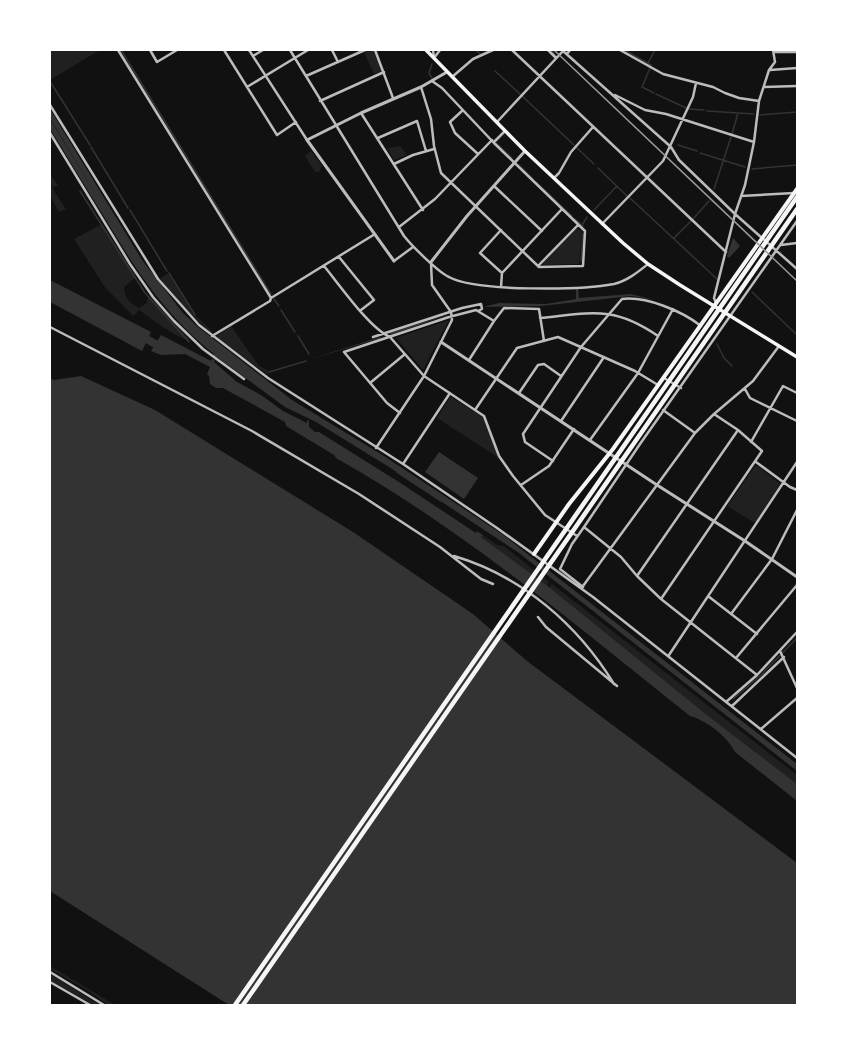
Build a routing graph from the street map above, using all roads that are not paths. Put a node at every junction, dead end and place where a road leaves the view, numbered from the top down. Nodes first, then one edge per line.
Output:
1 (118, 50) edge
2 (150, 50) edge
3 (177, 50) edge
4 (224, 50) edge
5 (249, 50) edge
6 (263, 50) edge
7 (290, 50) edge
8 (308, 50) edge
9 (332, 50) edge
10 (365, 50) edge
11 (375, 50) edge
12 (426, 50) edge
13 (433, 50) edge
14 (440, 50) edge
15 (493, 50) edge
16 (512, 50) edge
17 (548, 50) edge
18 (570, 50) edge
19 (620, 50) edge
20 (563, 51) edge
21 (625, 51) edge
22 (774, 51) edge
23 (797, 52) edge
24 (567, 54) junction
25 (252, 56) junction
26 (295, 58) junction
27 (434, 58) junction
28 (556, 58) junction
29 (338, 62) junction
30 (797, 68) edge
31 (769, 70) junction
32 (384, 72) junction
33 (447, 72) junction
34 (265, 76) junction
35 (306, 76) junction
36 (539, 76) junction
37 (452, 77) junction
38 (432, 81) junction
39 (696, 83) junction
40 (797, 86) edge
41 (247, 87) junction
42 (421, 87) junction
43 (764, 87) junction
44 (611, 94) junction
45 (393, 98) junction
46 (320, 101) junction
47 (759, 101) junction
48 (50, 105) edge
49 (463, 110) junction
50 (361, 113) junction
51 (682, 119) junction
52 (296, 122) junction
53 (496, 122) junction
54 (336, 125) junction
55 (593, 127) junction
56 (505, 131) junction
57 (50, 133) edge
58 (378, 138) junction
59 (307, 140) junction
60 (493, 141) junction
61 (754, 142) junction
62 (671, 147) junction
63 (434, 149) junction
64 (426, 151) junction
65 (525, 151) junction
66 (478, 154) junction
67 (514, 163) junction
68 (394, 164) junction
69 (554, 178) junction
70 (647, 178) junction
71 (451, 182) junction
72 (494, 186) junction
73 (796, 193) edge
74 (742, 196) junction
75 (477, 206) junction
76 (562, 209) junction
77 (797, 209) edge
78 (423, 210) junction
79 (735, 214) junction
80 (797, 221) edge
81 (578, 224) junction
82 (602, 224) junction
83 (399, 227) junction
84 (501, 230) junction
85 (542, 231) junction
86 (375, 234) junction
87 (762, 238) junction
88 (797, 243) edge
89 (780, 244) junction
90 (413, 247) junction
91 (777, 250) junction
92 (523, 252) junction
93 (726, 252) junction
94 (339, 257) junction
95 (394, 261) joint
96 (431, 262) junction
97 (648, 264) junction
98 (324, 266) junction
99 (538, 266) junction
100 (797, 269) edge
101 (502, 273) junction
102 (501, 287) junction
103 (271, 298) junction
104 (715, 305) junction
105 (673, 309) junction
106 (361, 310) junction
107 (478, 311) junction
108 (610, 313) junction
109 (452, 314) junction
110 (730, 316) junction
111 (540, 318) junction
112 (494, 321) junction
113 (701, 326) junction
114 (50, 328) edge
115 (383, 334) junction
116 (212, 336) junction
117 (658, 336) junction
118 (373, 337) dead end
119 (390, 337) junction
120 (544, 341) junction
121 (441, 342) junction
122 (779, 346) junction
123 (581, 347) junction
124 (405, 354) junction
125 (604, 357) junction
126 (797, 357) edge
127 (469, 360) junction
128 (638, 373) junction
129 (424, 376) junction
130 (561, 376) junction
131 (497, 378) junction
132 (664, 378) junction
133 (244, 380) dead end
134 (370, 383) junction
135 (658, 385) junction
136 (681, 388) junction
137 (744, 390) junction
138 (450, 393) junction
139 (519, 393) junction
140 (797, 393) edge
141 (540, 407) junction
142 (771, 408) junction
143 (475, 410) junction
144 (663, 410) junction
145 (400, 413) junction
146 (714, 414) junction
147 (561, 421) junction
148 (797, 421) edge
149 (574, 429) junction
150 (738, 430) junction
151 (695, 433) junction
152 (590, 440) junction
153 (751, 442) junction
154 (376, 448) junction
155 (610, 453) junction
156 (553, 461) junction
157 (756, 462) junction
158 (797, 462) edge
159 (403, 464) junction
160 (626, 465) junction
161 (783, 482) junction
162 (521, 485) junction
163 (657, 485) junction
164 (797, 490) edge
165 (687, 504) junction
166 (797, 510) edge
167 (714, 521) junction
168 (556, 522) junction
169 (584, 528) junction
170 (578, 536) junction
171 (745, 541) junction
172 (610, 550) junction
173 (534, 554) junction
174 (452, 556) junction
175 (772, 559) junction
176 (637, 576) junction
177 (797, 577) edge
178 (493, 584) dead end
179 (797, 585) edge
180 (583, 586) junction
181 (584, 592) junction
182 (708, 596) junction
183 (661, 599) junction
184 (731, 614) junction
185 (538, 617) dead end
186 (691, 622) junction
187 (797, 632) edge
188 (757, 634) junction
189 (782, 654) junction
190 (669, 655) junction
191 (736, 658) junction
192 (757, 674) junction
193 (797, 688) edge
194 (797, 698) edge
195 (726, 702) junction
196 (732, 706) junction
197 (761, 729) junction
198 (797, 758) edge
199 (50, 972) edge
200 (50, 982) edge
201 (90, 1005) edge
202 (104, 1005) edge
203 (235, 1005) edge
204 (243, 1005) edge

1 - 103 street
2 - 3 street
4 - 41 street
5 - 25 street
6 - 25 street
7 - 26 street
8 - 26 street
9 - 29 street
10 - 29 street
11 - 32 street
12 - 27 main road
13 - 27 street
14 - 27 street
15 - 37 street
16 - 36 street
17 - 28 street
18 - 24 street
19 - 21 street
20 - 24 street
20 - 28 street
21 - 39 street
22 - 23 street
22 - 31 street
24 - 44 street
25 - 34 street
26 - 34 street
26 - 35 street
27 - 33 main road
28 - 36 street
29 - 35 street
30 - 31 street
31 - 43 street
32 - 45 street
32 - 46 street
33 - 37 main road
33 - 38 street
34 - 41 street
34 - 52 street
35 - 46 street
36 - 53 street
36 - 55 street
37 - 53 main road
38 - 42 street
38 - 49 street
39 - 47 street
39 - 51 street
40 - 43 street
41 - 52 street
42 - 45 street
42 - 63 street
43 - 47 street
44 - 51 street
44 - 62 street
45 - 50 street
46 - 54 street
47 - 61 street
48 - 116 street
49 - 60 street
49 - 66 street
50 - 54 street
50 - 58 street
51 - 61 street
51 - 62 street
52 - 59 street
53 - 56 main road
54 - 59 street
54 - 83 street
55 - 69 street
55 - 70 street
56 - 60 street
56 - 65 main road
57 - 133 street
58 - 64 street
58 - 68 street
59 - 86 street
60 - 66 street
60 - 67 street
61 - 74 street
62 - 70 street
62 - 79 street
63 - 64 street
63 - 71 street
64 - 68 street
65 - 67 street
65 - 69 main road
66 - 71 street
67 - 72 street
67 - 76 street
68 - 78 street
69 - 82 main road
70 - 82 street
70 - 93 street
71 - 75 street
71 - 78 street
72 - 75 street
72 - 85 street
73 - 74 street
73 - 87 main road
73 - 203 highway
74 - 79 street
75 - 84 street
75 - 96 street
76 - 81 street
76 - 85 street
77 - 204 highway
78 - 83 street
79 - 87 street
79 - 93 street
80 - 89 street
81 - 99 street
81 - 99 street
82 - 97 main road
83 - 90 street
84 - 92 street
84 - 101 street
85 - 92 street
86 - 94 street
86 - 95 street
87 - 91 street
87 - 104 main road
88 - 89 street
89 - 91 street
90 - 95 street
90 - 96 street
91 - 100 street
91 - 110 street
92 - 99 street
92 - 101 street
93 - 104 street
94 - 98 street
94 - 106 street
96 - 102 street
96 - 109 street
97 - 102 street
97 - 104 main road
98 - 103 street
98 - 106 street
101 - 102 street
103 - 116 street
104 - 110 main road
104 - 113 main road
105 - 108 street
105 - 113 street
105 - 117 street
106 - 115 street
107 - 109 street
107 - 109 street
107 - 112 street
108 - 111 street
108 - 117 street
108 - 123 street
109 - 115 street
109 - 119 street
109 - 121 street
110 - 122 main road
110 - 136 street
111 - 112 street
111 - 120 street
112 - 127 street
113 - 132 main road
114 - 174 street
115 - 118 street
115 - 119 street
116 - 154 street
117 - 128 street
119 - 124 street
119 - 134 street
120 - 123 street
120 - 131 street
121 - 127 street
121 - 129 street
122 - 126 main road
122 - 137 street
123 - 125 street
123 - 130 street
124 - 129 street
124 - 134 street
125 - 128 street
125 - 147 street
127 - 131 street
128 - 135 street
128 - 152 street
129 - 138 street
129 - 145 street
130 - 139 street
130 - 141 street
131 - 139 street
131 - 143 street
132 - 135 main road
132 - 136 street
134 - 145 street
135 - 155 main road
136 - 144 street
137 - 142 street
137 - 146 street
138 - 143 street
138 - 159 street
139 - 141 street
140 - 142 street
141 - 147 street
141 - 156 street
142 - 148 street
142 - 153 street
143 - 162 street
144 - 151 street
144 - 160 street
145 - 154 street
146 - 150 street
146 - 151 street
147 - 149 street
149 - 152 street
149 - 156 street
150 - 153 street
150 - 165 street
151 - 163 street
152 - 155 street
153 - 157 street
154 - 159 street
155 - 160 street
155 - 168 main road
156 - 162 street
157 - 161 street
157 - 167 street
158 - 161 street
159 - 173 street
160 - 163 street
160 - 169 street
161 - 164 street
161 - 171 street
162 - 168 street
163 - 165 street
163 - 172 street
165 - 167 street
165 - 176 street
166 - 175 street
167 - 171 street
167 - 183 street
168 - 170 street
168 - 173 main road
169 - 170 street
169 - 172 street
170 - 180 street
171 - 175 street
171 - 182 street
172 - 176 street
172 - 180 street
173 - 181 street
174 - 178 street
174 - 185 street
175 - 177 street
175 - 184 street
176 - 183 street
179 - 188 street
180 - 181 street
181 - 190 street
182 - 184 street
182 - 186 street
183 - 186 street
184 - 188 street
186 - 190 street
186 - 191 street
187 - 189 street
188 - 191 street
189 - 192 street
189 - 193 street
189 - 196 street
190 - 195 street
191 - 192 street
192 - 195 street
194 - 197 street
195 - 196 street
196 - 197 street
197 - 198 street
199 - 202 street
200 - 201 street

